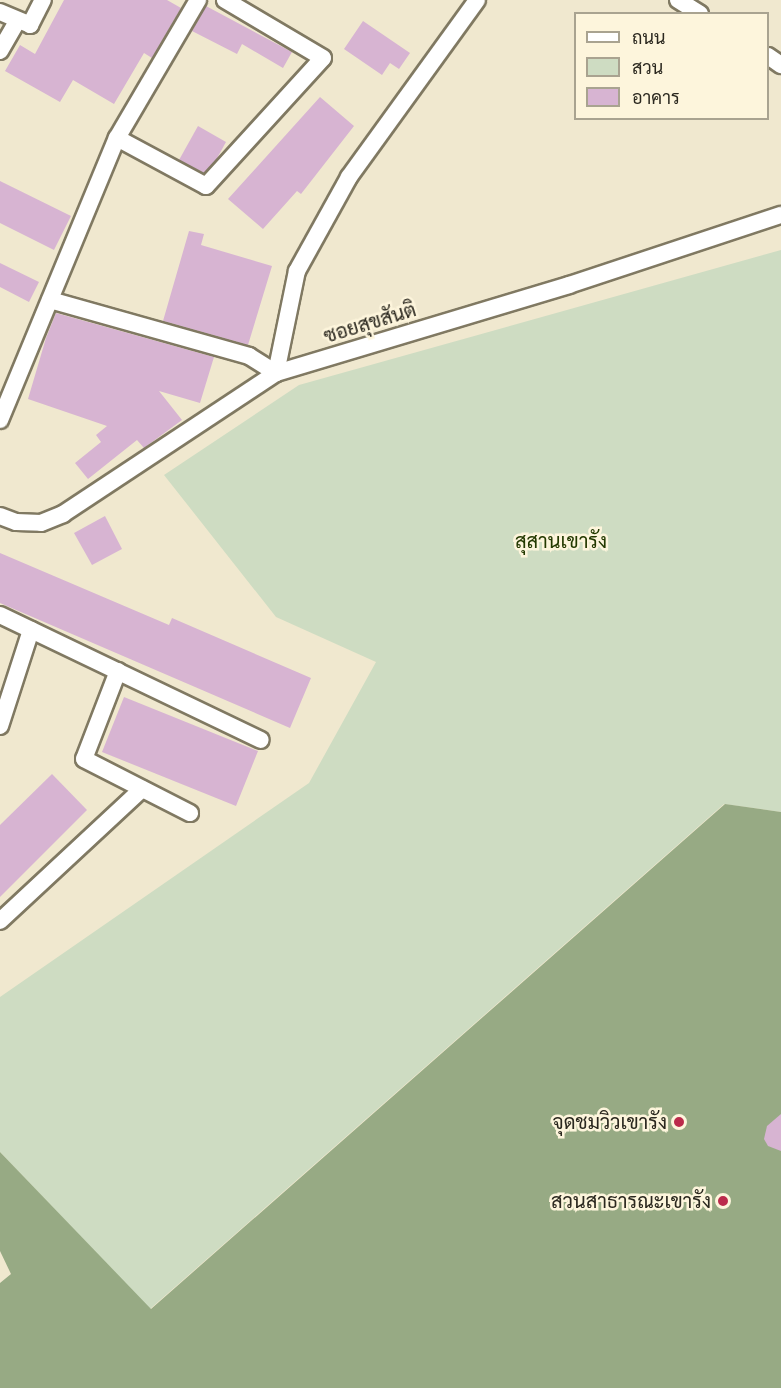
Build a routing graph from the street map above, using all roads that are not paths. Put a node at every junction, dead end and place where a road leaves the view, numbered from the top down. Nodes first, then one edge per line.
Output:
1 (43, 0) edge
2 (198, 0) edge
3 (225, 0) edge
4 (477, 0) edge
5 (678, 0) edge
6 (0, 12) edge
7 (697, 12) edge
8 (17, 21) junction
9 (0, 51) edge
10 (117, 138) junction
11 (781, 215) edge
12 (50, 300) junction
13 (276, 372) junction
14 (0, 420) edge
15 (0, 516) edge
16 (0, 615) edge
17 (31, 630) junction
18 (118, 671) junction
19 (0, 726) edge
20 (261, 740) dead end
21 (142, 789) junction
22 (190, 813) dead end
23 (0, 921) edge

1 - 8 street
2 - 10 street
3 - 10 street
4 - 13 street
5 - 7 street
6 - 8 street
8 - 9 street
10 - 12 street
11 - 13 street, ซอยสุขสันติ
12 - 13 street
12 - 14 street
13 - 15 street, ซอยสุขสันติ
16 - 17 street
17 - 18 street
17 - 19 street
18 - 20 street
18 - 21 street
21 - 22 street
21 - 23 street

